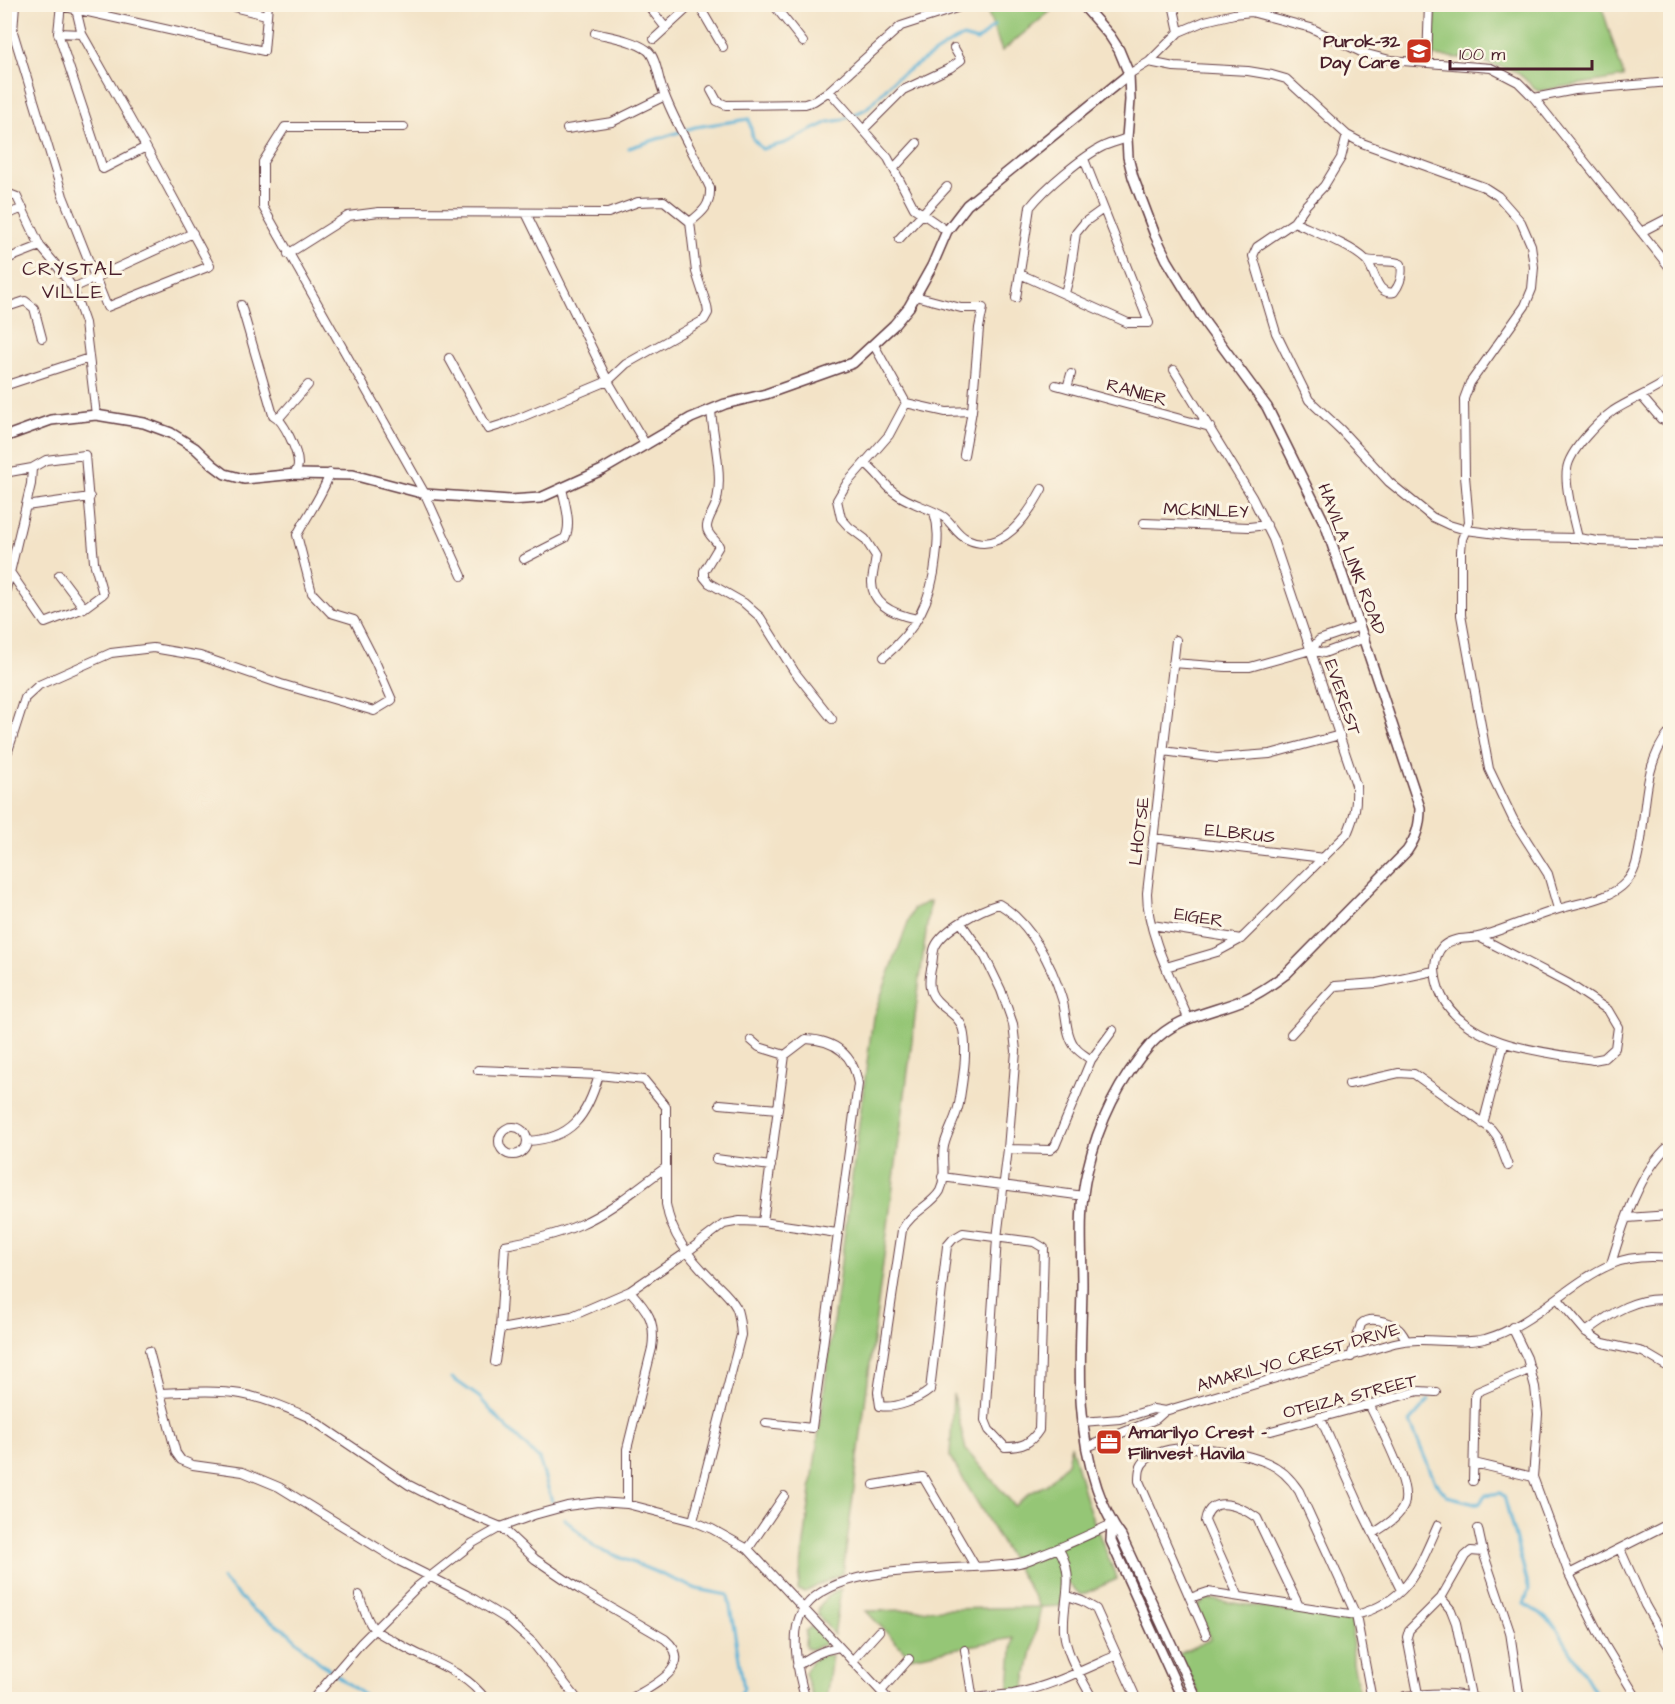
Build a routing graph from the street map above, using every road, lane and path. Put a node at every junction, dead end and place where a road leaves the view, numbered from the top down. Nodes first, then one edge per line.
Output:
1 (15, 4) edge
2 (221, 4) edge
3 (268, 4) edge
4 (647, 4) edge
5 (692, 4) edge
6 (698, 4) edge
7 (773, 4) edge
8 (969, 4) edge
9 (1082, 4) edge
10 (1173, 4) edge
11 (1429, 4) edge
12 (61, 5) edge
13 (1251, 8) edge
14 (76, 9) junction
15 (267, 15) junction
16 (665, 27) junction
17 (1179, 32) junction
18 (58, 33) junction
19 (595, 33) dead end
20 (82, 34) junction
21 (654, 39) dead end
22 (803, 42) dead end
23 (723, 46) dead end
24 (954, 48) dead end
25 (1149, 62) junction
26 (1427, 62) junction
27 (1129, 74) junction
28 (1671, 82) edge
29 (711, 90) dead end
30 (829, 91) junction
31 (665, 96) junction
32 (1534, 98) junction
33 (404, 127) dead end
34 (567, 129) dead end
35 (863, 130) junction
36 (1347, 135) junction
37 (1127, 138) junction
38 (917, 143) dead end
39 (147, 147) junction
40 (1084, 159) junction
41 (894, 168) junction
42 (946, 187) dead end
43 (4, 192) edge
44 (23, 208) junction
45 (1103, 209) junction
46 (526, 213) junction
47 (921, 215) junction
48 (4, 216) edge
49 (1671, 217) edge
50 (690, 222) junction
51 (1294, 222) junction
52 (947, 231) junction
53 (1641, 232) junction
54 (193, 233) junction
55 (899, 239) dead end
56 (40, 246) junction
57 (288, 254) junction
58 (4, 260) edge
59 (1367, 260) junction
60 (1671, 268) edge
61 (1020, 274) junction
62 (95, 276) junction
63 (72, 288) junction
64 (1065, 293) junction
65 (915, 296) junction
66 (1016, 298) dead end
67 (241, 305) dead end
68 (4, 308) edge
69 (42, 338) dead end
70 (874, 345) junction
71 (89, 358) junction
72 (449, 358) dead end
73 (1174, 370) dead end
74 (1071, 374) dead end
75 (1671, 379) edge
76 (608, 381) junction
77 (1056, 385) dead end
78 (4, 386) edge
79 (308, 386) dead end
80 (1067, 388) junction
81 (1642, 397) junction
82 (906, 403) junction
83 (711, 410) junction
84 (972, 411) junction
85 (96, 415) junction
86 (279, 418) junction
87 (1671, 422) edge
88 (1210, 427) junction
89 (4, 437) edge
90 (646, 445) junction
91 (964, 455) dead end
92 (866, 463) junction
93 (32, 468) junction
94 (4, 473) edge
95 (330, 473) junction
96 (295, 474) junction
97 (562, 488) junction
98 (1042, 489) dead end
99 (425, 494) junction
100 (90, 496) junction
101 (26, 506) junction
102 (934, 512) junction
103 (1144, 523) dead end
104 (1156, 523) junction
105 (1267, 525) junction
106 (1466, 530) junction
107 (1156, 532) dead end
108 (1578, 538) junction
109 (1671, 543) edge
110 (524, 560) dead end
111 (10, 572) junction
112 (59, 575) dead end
113 (462, 576) dead end
114 (4, 598) edge
115 (84, 608) junction
116 (916, 619) junction
117 (1360, 626) junction
118 (1365, 638) junction
119 (1176, 640) dead end
120 (1311, 650) junction
121 (884, 657) dead end
122 (1173, 663) junction
123 (832, 719) dead end
124 (1671, 732) edge
125 (1340, 735) junction
126 (1163, 751) junction
127 (4, 754) edge
128 (1153, 838) junction
129 (1324, 858) junction
130 (1558, 909) junction
131 (961, 923) junction
132 (1152, 925) junction
133 (1479, 937) junction
134 (1241, 939) junction
135 (1166, 967) junction
136 (1434, 970) junction
137 (1188, 1018) junction
138 (1113, 1030) dead end
139 (1291, 1034) dead end
140 (752, 1040) dead end
141 (1504, 1044) junction
142 (785, 1055) junction
143 (1091, 1060) junction
144 (478, 1070) dead end
145 (599, 1075) junction
146 (1349, 1084) dead end
147 (720, 1104) dead end
148 (778, 1109) junction
149 (1484, 1124) junction
150 (527, 1141) dead end
151 (1671, 1145) edge
152 (1008, 1149) junction
153 (716, 1159) dead end
154 (1508, 1166) dead end
155 (771, 1167) junction
156 (665, 1168) junction
157 (942, 1178) junction
158 (1003, 1186) junction
159 (1084, 1196) junction
160 (1671, 1215) edge
161 (1627, 1218) junction
162 (763, 1222) junction
163 (837, 1233) junction
164 (997, 1238) junction
165 (687, 1252) junction
166 (1671, 1258) edge
167 (1611, 1264) junction
168 (630, 1291) junction
169 (1558, 1299) junction
170 (1671, 1300) edge
171 (1512, 1327) junction
172 (500, 1329) junction
173 (1586, 1332) junction
174 (1406, 1340) junction
175 (149, 1351) dead end
176 (1351, 1357) junction
177 (495, 1362) dead end
178 (1671, 1368) edge
179 (1531, 1369) junction
180 (1436, 1392) dead end
181 (161, 1393) junction
182 (1369, 1404) junction
183 (1165, 1411) junction
184 (1320, 1417) junction
185 (1082, 1422) junction
186 (766, 1423) dead end
187 (1271, 1431) dead end
188 (1087, 1447) junction
189 (1474, 1463) junction
190 (1533, 1477) junction
191 (1473, 1481) dead end
192 (874, 1485) dead end
193 (784, 1496) dead end
194 (627, 1504) junction
195 (693, 1521) junction
196 (1112, 1524) junction
197 (1668, 1524) edge
198 (1438, 1525) dead end
199 (501, 1527) junction
200 (1478, 1528) dead end
201 (1373, 1534) junction
202 (1671, 1536) edge
203 (1058, 1548) junction
204 (748, 1549) junction
205 (1620, 1549) junction
206 (1483, 1552) junction
207 (975, 1566) junction
208 (1569, 1574) junction
209 (429, 1576) junction
210 (1401, 1590) junction
211 (359, 1595) dead end
212 (1238, 1595) junction
213 (1068, 1596) junction
214 (1190, 1598) junction
215 (1441, 1599) junction
216 (1298, 1604) junction
217 (804, 1608) junction
218 (1356, 1615) junction
219 (375, 1630) junction
220 (879, 1631) dead end
221 (1206, 1635) dead end
222 (839, 1647) junction
223 (1671, 1649) edge
224 (964, 1650) dead end
225 (1117, 1655) junction
226 (909, 1659) dead end
227 (852, 1661) junction
228 (797, 1666) junction
229 (1078, 1673) junction
230 (882, 1690) junction
231 (1418, 1694) junction
232 (1405, 1696) dead end
233 (1471, 1696) junction
234 (971, 1699) edge
235 (312, 1700) edge
236 (486, 1700) edge
237 (578, 1700) edge
238 (628, 1700) edge
239 (806, 1700) edge
240 (889, 1700) edge
241 (1093, 1700) edge
242 (1137, 1700) edge
243 (1183, 1700) edge
244 (1197, 1700) edge
245 (1372, 1700) edge
246 (1481, 1700) edge
247 (1520, 1700) edge
248 (1638, 1700) edge

1 - 62 street
2 - 15 street
3 - 15 street
4 - 16 street
5 - 16 street
6 - 23 street
7 - 22 street
8 - 30 street
9 - 27 street, HAVILA LINK ROAD
10 - 17 street
11 - 26 street
12 - 14 street
12 - 18 street
13 - 17 street
13 - 26 street
14 - 15 street
14 - 20 street
16 - 21 street
17 - 25 street
18 - 20 street
18 - 39 street
19 - 31 street
20 - 39 street
24 - 35 street
25 - 27 street
25 - 36 street
26 - 32 street
27 - 37 street, HAVILA LINK ROAD
27 - 52 street
28 - 32 street
29 - 30 street
30 - 35 street
31 - 34 street
31 - 50 street
32 - 53 street
33 - 57 street
35 - 41 street
36 - 51 street
36 - 106 street
37 - 40 street
37 - 117 street, HAVILA LINK ROAD
38 - 41 street
39 - 54 street
40 - 45 street
40 - 61 street
41 - 47 street
42 - 47 street
43 - 44 street
44 - 48 street
44 - 56 street
45 - 64 street
45 - 64 street
46 - 50 street
46 - 57 street
46 - 76 street
47 - 52 street
47 - 55 street
49 - 53 street
50 - 76 street
51 - 59 street
51 - 106 street
52 - 65 street
53 - 60 street
54 - 62 street
54 - 62 street
56 - 58 street
56 - 63 street
57 - 99 street
59 - 59 street
61 - 64 street
61 - 66 street
62 - 63 street
63 - 71 street
65 - 70 street
65 - 84 street
67 - 86 street
68 - 69 street
70 - 82 street
70 - 83 street
71 - 78 street
71 - 85 street
72 - 76 street
73 - 88 street, EVEREST
74 - 80 street
75 - 81 street
76 - 90 street
77 - 80 street, RANIER
79 - 86 street
80 - 88 street, RANIER
81 - 87 street
81 - 108 street
82 - 84 street
82 - 92 street
83 - 90 street
83 - 123 street
84 - 91 street
85 - 89 street
85 - 96 street
86 - 96 street
88 - 105 street, EVEREST
90 - 97 street
92 - 102 street
92 - 116 street
93 - 94 street
93 - 100 street
93 - 101 street
95 - 96 street
95 - 99 street
95 - 127 street
97 - 99 street
97 - 110 street
98 - 102 street
99 - 113 street
100 - 101 street
100 - 115 street
101 - 111 street
102 - 116 street
103 - 104 street, MCKINLEY
104 - 105 street, MCKINLEY
104 - 107 street
105 - 120 street, EVEREST
106 - 108 street
106 - 130 street
108 - 109 street
111 - 114 street
111 - 115 street
112 - 115 street
116 - 121 street
117 - 118 street, HAVILA LINK ROAD
117 - 120 street
118 - 120 street
118 - 137 street, HAVILA LINK ROAD
119 - 122 street, LHOTSE
120 - 122 street
120 - 125 street, EVEREST
122 - 126 street, LHOTSE
124 - 130 street
125 - 126 street
125 - 129 street, EVEREST
126 - 128 street, LHOTSE
128 - 129 street, ELBRUS
128 - 132 street, LHOTSE
129 - 134 street, EVEREST
130 - 133 street
131 - 143 street
131 - 152 street
131 - 157 street
132 - 134 street, EIGER
132 - 135 street, LHOTSE
133 - 136 street
133 - 141 street
134 - 135 street, EVEREST
135 - 137 street, LHOTSE
136 - 139 street
136 - 141 street
137 - 159 street, HAVILA LINK ROAD
138 - 143 street
140 - 142 street
141 - 149 street
142 - 148 street
142 - 163 street
143 - 152 street
144 - 145 street
145 - 150 street
145 - 156 street
146 - 149 street
147 - 148 street
148 - 155 street
149 - 154 street
151 - 161 street
152 - 158 street
153 - 155 street
155 - 162 street
156 - 165 street
156 - 172 street
157 - 158 street
157 - 164 street
158 - 159 street
158 - 164 street
159 - 185 street, HAVILA LINK ROAD
160 - 161 street
161 - 167 street
162 - 163 street
162 - 165 street
163 - 186 street
164 - 164 street
165 - 168 street
165 - 195 street
166 - 167 street, AMARILYO CREST DRIVE
167 - 169 street, AMARILYO CREST DRIVE
168 - 172 street
168 - 194 street
169 - 171 street, AMARILYO CREST DRIVE
169 - 173 street
170 - 173 street
171 - 174 street, AMARILYO CREST DRIVE
171 - 179 street
172 - 177 street
173 - 178 street
174 - 176 street, AMARILYO CREST DRIVE
174 - 176 street
175 - 181 street
176 - 183 street, AMARILYO CREST DRIVE
179 - 189 street
179 - 190 street
180 - 182 street, OTEIZA STREET
181 - 199 street
181 - 209 street
182 - 184 street, OTEIZA STREET
182 - 201 street
183 - 185 street, AMARILYO CREST DRIVE
183 - 188 street, AMARILYO CREST DRIVE
184 - 187 street, OTEIZA STREET
184 - 201 street
185 - 188 street, HAVILA LINK ROAD
188 - 196 street, HAVILA LINK ROAD
189 - 190 street
189 - 191 street
190 - 208 street
192 - 207 street
193 - 204 street
194 - 195 street
194 - 199 street
195 - 204 street
196 - 203 street
196 - 243 street
196 - 244 street
197 - 202 street
197 - 205 street
198 - 210 street
199 - 209 street
199 - 238 street
200 - 206 street
201 - 210 street
203 - 207 street
203 - 213 street
204 - 217 street
205 - 208 street
205 - 223 street
206 - 215 street
206 - 247 street
207 - 217 street
208 - 248 street
209 - 219 street
209 - 237 street
210 - 218 street
211 - 219 street
212 - 214 street
212 - 216 street
212 - 216 street
213 - 225 street
213 - 229 street
214 - 218 street
214 - 221 street
215 - 231 street
215 - 233 street
216 - 218 street
217 - 222 street
217 - 228 street
218 - 245 street
219 - 235 street
219 - 236 street
220 - 227 street
222 - 227 street
222 - 228 street
224 - 234 street
225 - 229 street
225 - 242 street
226 - 230 street
227 - 230 street
228 - 239 street
229 - 234 street
229 - 241 street
230 - 240 street
231 - 232 street
231 - 233 street
233 - 246 street

